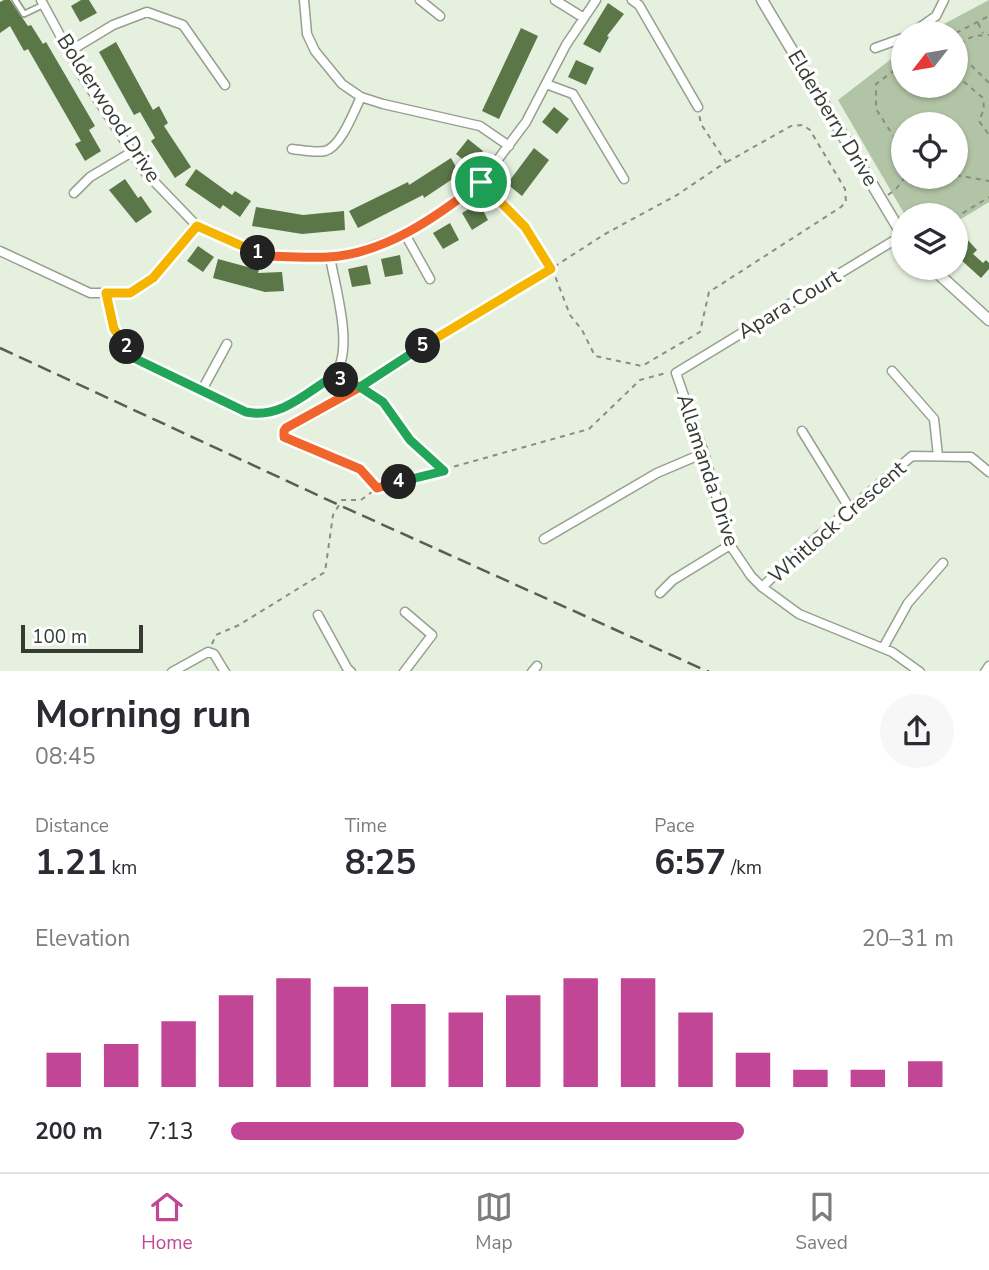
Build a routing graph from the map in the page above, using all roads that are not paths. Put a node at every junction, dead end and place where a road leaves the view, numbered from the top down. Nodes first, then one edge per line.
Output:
1 (15, 0) edge
2 (304, 0) edge
3 (420, 0) edge
4 (555, 0) edge
5 (596, 0) edge
6 (632, 0) edge
7 (762, 0) edge
8 (944, 0) edge
9 (42, 2) edge
10 (440, 16) dead end
11 (584, 18) junction
12 (929, 21) edge
13 (891, 42) edge
14 (875, 48) dead end
15 (70, 51) junction
16 (546, 84) junction
17 (225, 85) dead end
18 (361, 97) junction
19 (698, 107) road end
20 (509, 146) junction
21 (292, 149) dead end
22 (132, 152) junction
23 (624, 179) dead end
24 (481, 182) junction
25 (74, 193) dead end
26 (891, 216) edge
27 (197, 226) junction
28 (525, 227) road end
29 (405, 234) junction
30 (891, 243) edge
31 (0, 251) edge
32 (330, 257) junction
33 (430, 279) dead end
34 (945, 280) edge
35 (106, 293) junction
36 (989, 320) edge
37 (227, 344) dead end
38 (892, 371) dead end
39 (676, 373) joint
40 (202, 390) junction
41 (802, 431) dead end
42 (704, 453) junction
43 (938, 456) junction
44 (989, 472) edge
45 (850, 509) junction
46 (544, 539) dead end
47 (730, 545) junction
48 (943, 563) dead end
49 (762, 587) junction
50 (660, 593) dead end
51 (405, 612) dead end
52 (318, 615) dead end
53 (883, 648) junction
54 (989, 666) edge
55 (172, 671) edge
56 (225, 671) edge
57 (351, 671) edge
58 (404, 671) edge
59 (920, 671) edge
60 (985, 671) edge

1 - 9 lane
2 - 18 street
3 - 10 street
4 - 11 street
5 - 11 street, Bolderwood Drive
6 - 19 street
7 - 26 street, Elderberry Drive
8 - 12 street
9 - 15 street, Bolderwood Drive
11 - 16 street, Bolderwood Drive
13 - 14 street
15 - 17 street
15 - 22 street, Bolderwood Drive
16 - 20 street, Bolderwood Drive
16 - 23 street
18 - 20 street
18 - 21 street
20 - 24 street, Bolderwood Drive
22 - 25 street
22 - 27 street, Bolderwood Drive
24 - 28 street
24 - 29 street, Bolderwood Drive
27 - 32 street, Bolderwood Drive
27 - 35 street
29 - 32 street, Bolderwood Drive
29 - 33 street
30 - 39 street, Apara Court
31 - 35 street
32 - 40 street
34 - 36 street
35 - 40 street
37 - 40 street
38 - 43 street
39 - 42 street, Allamanda Drive
41 - 45 street
42 - 46 street
42 - 47 street, Allamanda Drive
43 - 44 street, Whitlock Crescent
43 - 45 street, Whitlock Crescent
45 - 49 street, Whitlock Crescent
47 - 49 street, Allamanda Drive
47 - 50 street
48 - 53 street
49 - 53 street, Allamanda Drive
51 - 58 street
52 - 57 street
53 - 59 street, Allamanda Drive
54 - 60 street
55 - 56 street

